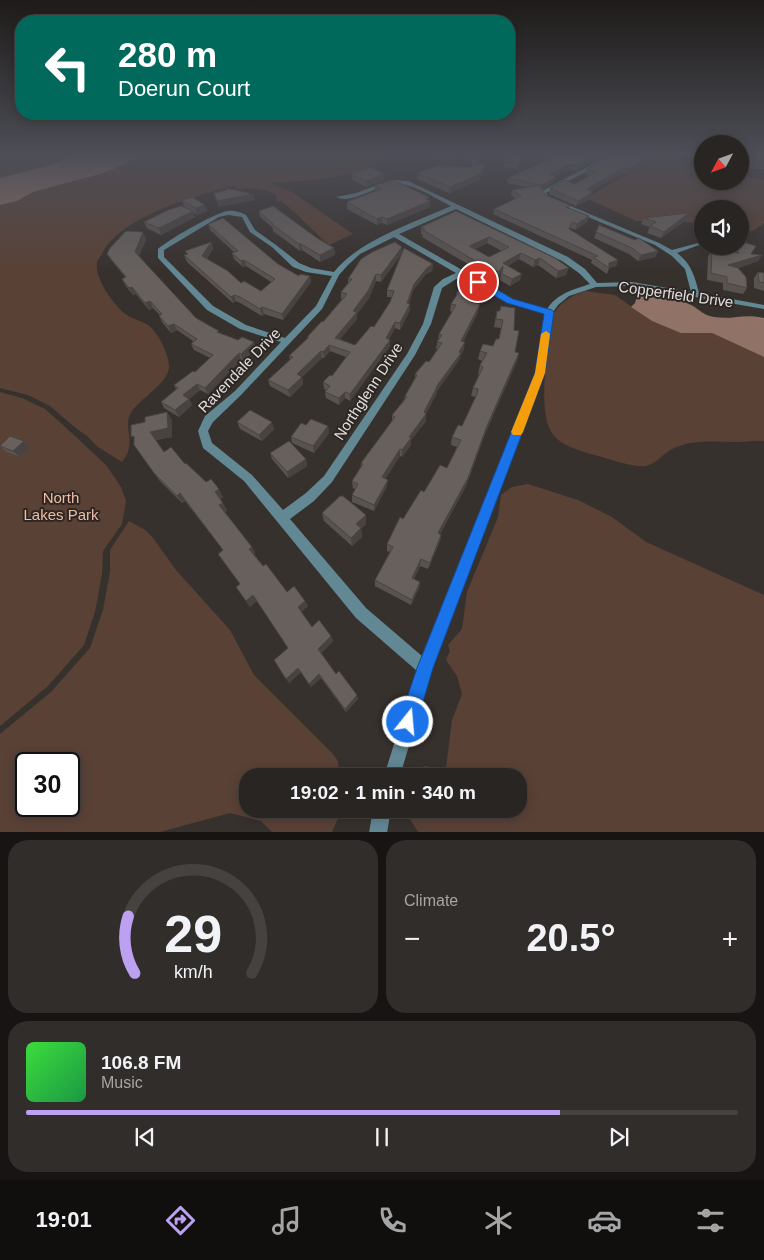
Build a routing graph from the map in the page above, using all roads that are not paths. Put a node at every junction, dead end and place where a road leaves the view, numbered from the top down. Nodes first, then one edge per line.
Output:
1 (363, 193) edge
2 (429, 193) edge
3 (544, 193) edge
4 (339, 197) dead end
5 (457, 206) junction
6 (394, 234) junction
7 (694, 245) edge
8 (672, 252) junction
9 (461, 273) junction
10 (336, 275) junction
11 (595, 285) junction
12 (696, 295) junction
13 (764, 307) edge
14 (549, 312) junction
15 (288, 341) junction
16 (283, 517) junction
17 (425, 668) junction
18 (394, 768) edge
19 (380, 818) edge
20 (378, 832) edge

1 - 4 street
2 - 5 street
3 - 8 street
5 - 6 street, Ravendale Drive
5 - 11 street
6 - 9 street
6 - 10 street, Ravendale Drive
7 - 8 street
8 - 12 street
9 - 14 street
9 - 16 street, Northglenn Drive
10 - 15 street, Ravendale Drive
10 - 15 street
11 - 12 street, Copperfield Drive
11 - 14 street, Copperfield Drive
12 - 13 street, Copperfield Drive
14 - 17 street
15 - 16 street, Ravendale Drive
16 - 17 street, Ravendale Drive
17 - 18 street
19 - 20 street

